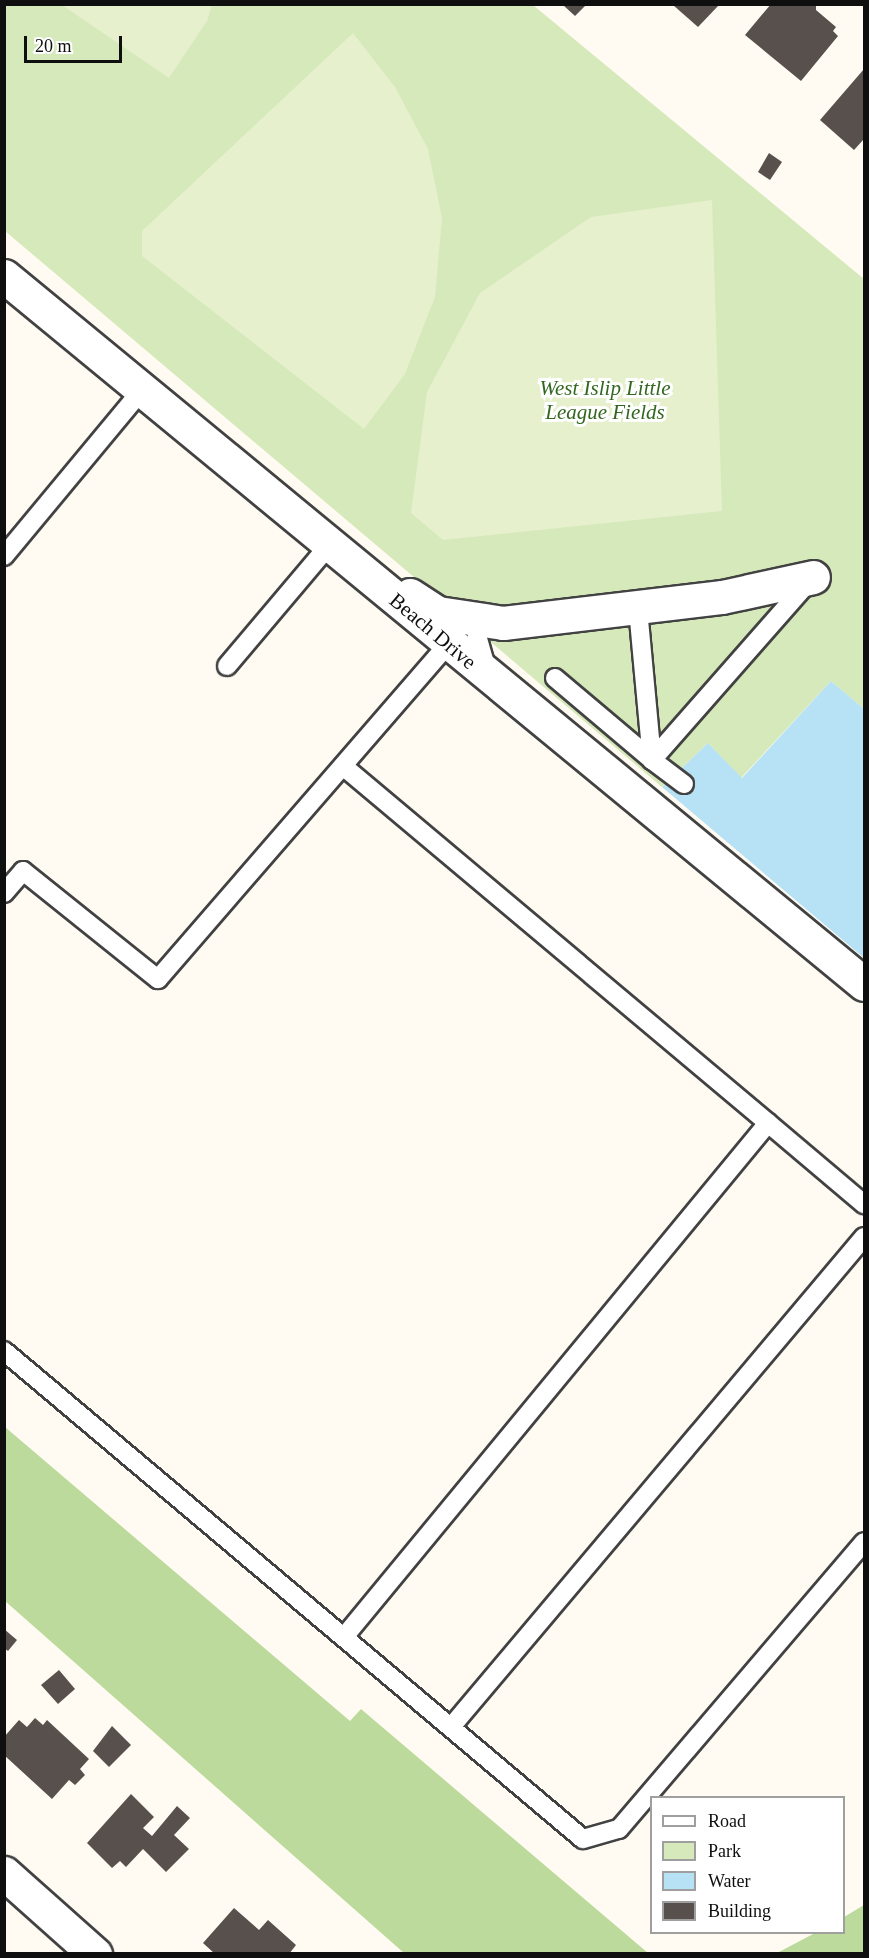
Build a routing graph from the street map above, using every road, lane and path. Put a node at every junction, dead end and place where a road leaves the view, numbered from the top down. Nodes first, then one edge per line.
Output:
1 (4, 276) edge
2 (142, 390) junction
3 (330, 544) junction
4 (4, 556) edge
5 (813, 577) joint
6 (638, 609) junction
7 (473, 621) junction
8 (448, 644) junction
9 (227, 666) dead end
10 (555, 678) dead end
11 (491, 680) junction
12 (652, 760) junction
13 (343, 766) junction
14 (684, 784) dead end
15 (4, 893) edge
16 (864, 984) edge
17 (768, 1123) junction
18 (864, 1204) edge
19 (864, 1237) edge
20 (4, 1351) edge
21 (864, 1542) edge
22 (344, 1637) junction
23 (451, 1727) junction
24 (4, 1873) edge
25 (95, 1953) edge

1 - 2 street, Beach Drive
2 - 3 street, Beach Drive
2 - 4 lane
3 - 7 street
3 - 8 street, Beach Drive
3 - 9 lane
5 - 6 street
5 - 12 lane
6 - 7 street
6 - 12 lane
7 - 11 lane
8 - 11 street, Beach Drive
8 - 13 lane
10 - 12 lane
11 - 16 street, Beach Drive
12 - 14 lane
13 - 15 lane
13 - 17 lane
17 - 18 lane
17 - 22 lane
19 - 23 lane
20 - 22 lane
21 - 23 lane
22 - 23 lane
24 - 25 street

